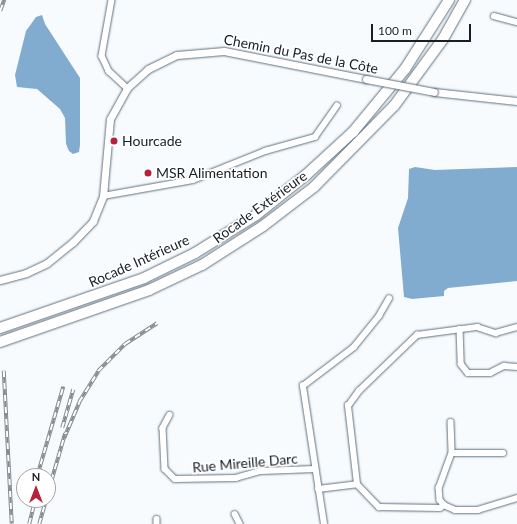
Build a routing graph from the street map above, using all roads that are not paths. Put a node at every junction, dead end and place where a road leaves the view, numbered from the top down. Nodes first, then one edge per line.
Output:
1 (112, 0) edge
2 (449, 0) edge
3 (465, 0) edge
4 (494, 16) dead end
5 (517, 22) edge
6 (127, 88) junction
7 (517, 101) edge
8 (337, 106) dead end
9 (104, 196) junction
10 (0, 280) edge
11 (389, 300) dead end
12 (2, 327) edge
13 (517, 327) edge
14 (460, 330) junction
15 (2, 342) edge
16 (517, 367) edge
17 (170, 415) dead end
18 (452, 422) dead end
19 (452, 452) junction
20 (503, 453) dead end
21 (315, 469) junction
22 (357, 484) junction
23 (318, 489) junction
24 (517, 498) edge
25 (444, 505) junction
26 (235, 514) dead end
27 (240, 524) edge
28 (324, 524) edge

1 - 6 street
2 - 12 highway, Rocade Intérieure
3 - 15 highway, Rocade Extérieure
4 - 5 street
6 - 7 street, Chemin du Pas de la Côte, bridge
6 - 9 street, Chemin du Pas de la Côte
8 - 9 street
9 - 10 street, Chemin du Pas de la Côte
11 - 21 street
13 - 14 street
14 - 16 street
14 - 22 street
17 - 21 street, Rue Mireille Darc
18 - 19 street
19 - 20 street
19 - 25 street
21 - 23 street
22 - 23 street
22 - 25 street
23 - 28 street
24 - 25 street
26 - 27 street

